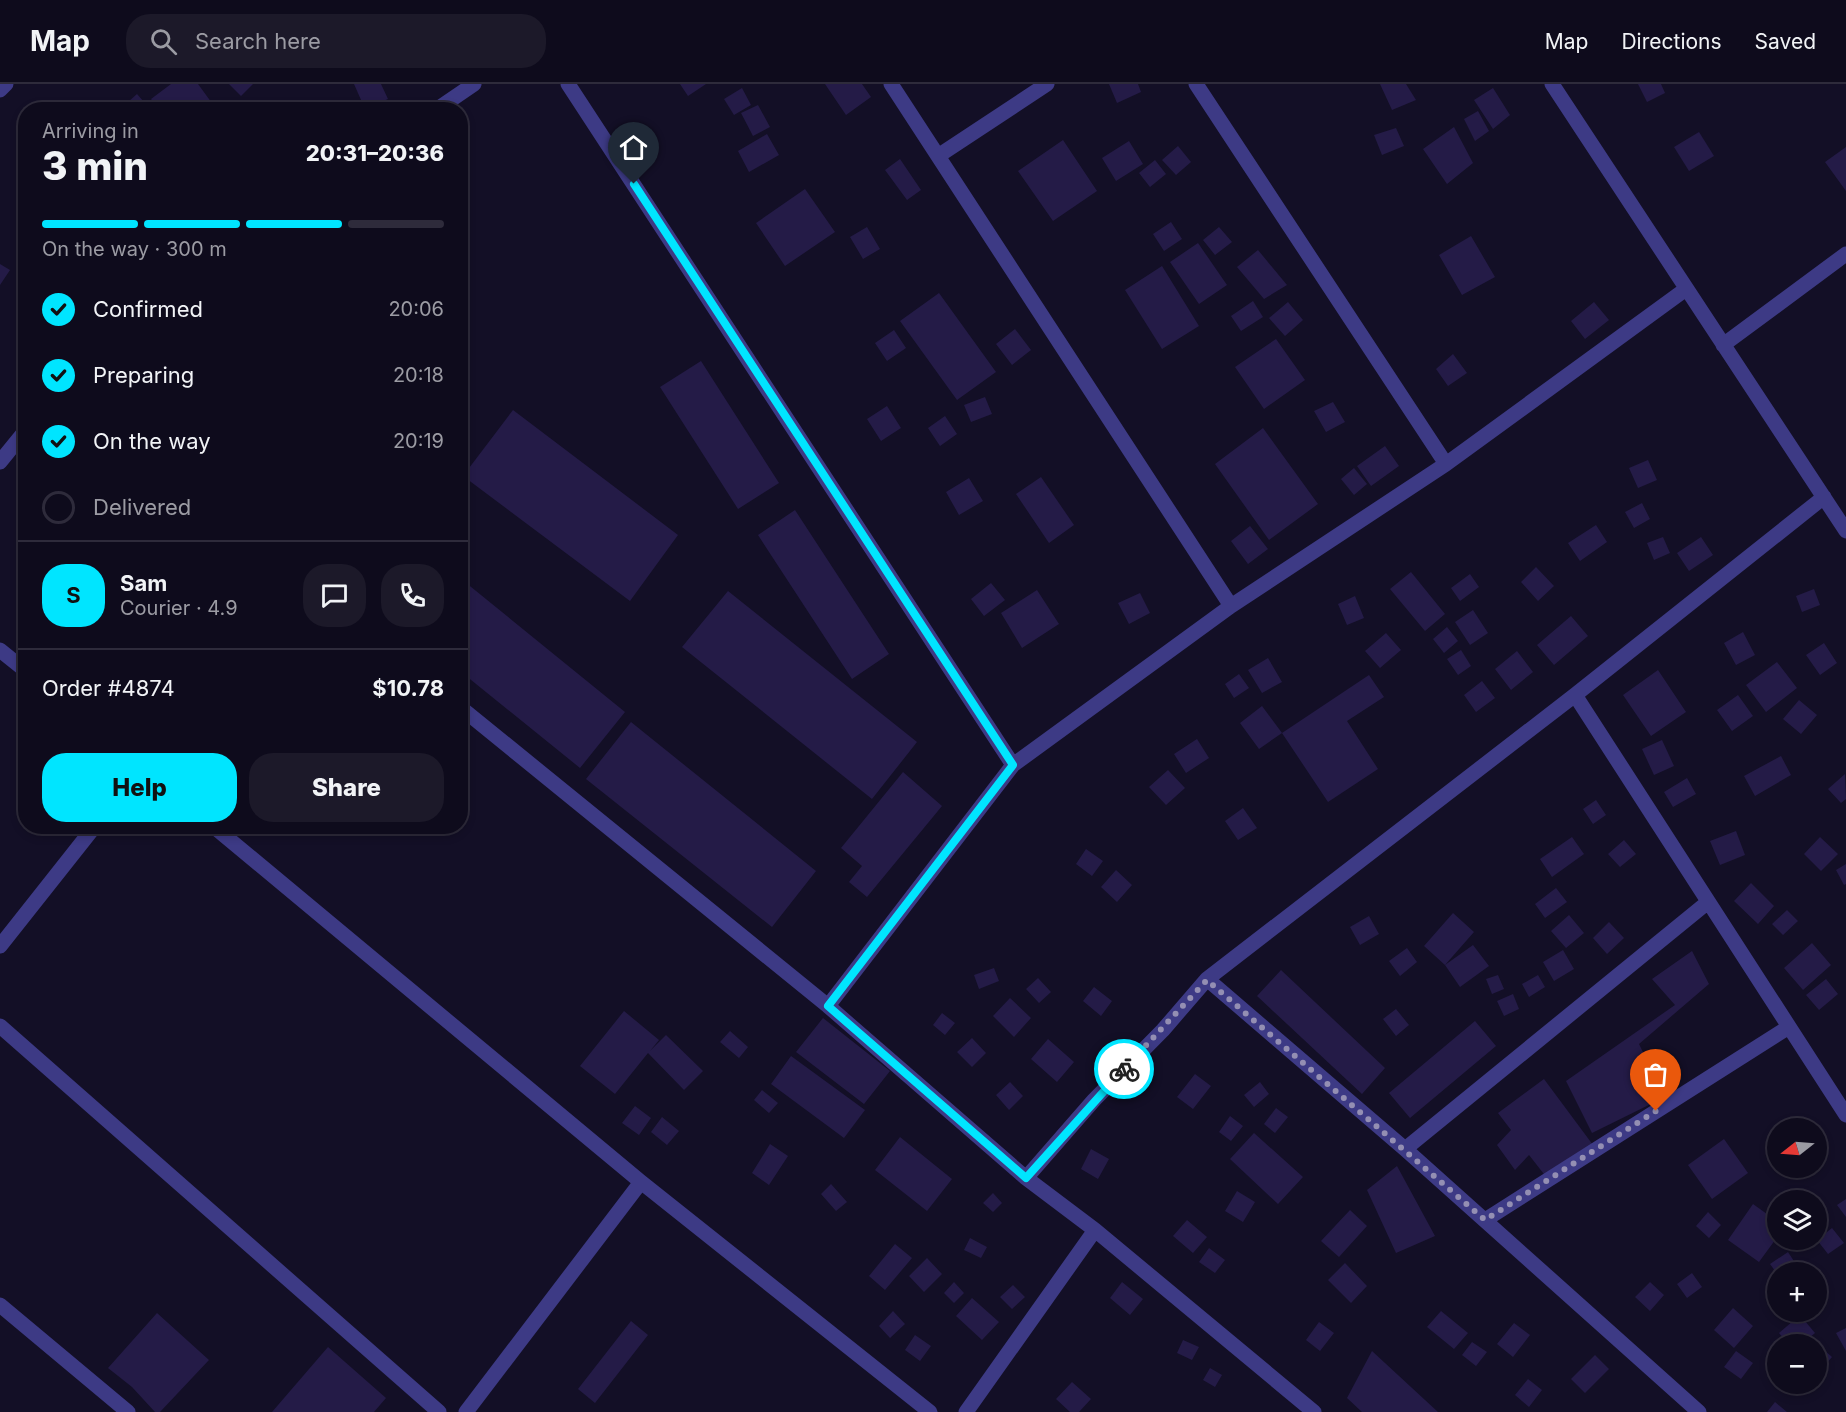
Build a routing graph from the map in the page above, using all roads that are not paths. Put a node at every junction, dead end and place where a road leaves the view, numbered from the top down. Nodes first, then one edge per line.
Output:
1 (6, 84) edge
2 (474, 84) edge
3 (568, 84) edge
4 (891, 84) edge
5 (1047, 84) edge
6 (1196, 84) edge
7 (1552, 84) edge
8 (0, 90) edge
9 (448, 102) edge
10 (938, 156) junction
11 (1846, 254) edge
12 (1686, 289) junction
13 (1723, 345) junction
14 (18, 440) edge
15 (0, 462) edge
16 (1446, 464) junction
17 (1824, 497) junction
18 (1846, 531) edge
19 (1230, 606) junction
20 (0, 650) edge
21 (18, 665) edge
22 (1575, 695) junction
23 (468, 714) edge
24 (1013, 765) junction
25 (89, 834) edge
26 (223, 834) edge
27 (1708, 902) junction
28 (0, 946) edge
29 (1207, 980) junction
30 (828, 1006) junction
31 (0, 1026) edge
32 (1789, 1027) junction
33 (1846, 1115) edge
34 (1405, 1149) junction
35 (1026, 1178) junction
36 (641, 1182) junction
37 (1485, 1220) junction
38 (1095, 1230) junction
39 (0, 1305) edge
40 (128, 1412) edge
41 (439, 1412) edge
42 (466, 1412) edge
43 (930, 1412) edge
44 (966, 1412) edge
45 (1314, 1412) edge
46 (1699, 1412) edge

1 - 8 street
2 - 9 street
3 - 24 street
4 - 10 street
5 - 10 street
6 - 16 street
7 - 12 street
10 - 19 street
11 - 13 street
12 - 13 street
12 - 16 street
13 - 17 street
14 - 15 street
16 - 19 street
17 - 18 street
17 - 22 street
19 - 24 street
20 - 21 street
22 - 27 street
22 - 29 street
23 - 30 street
24 - 30 street
25 - 28 street
26 - 36 street
27 - 32 street
27 - 34 street
29 - 34 street
29 - 35 street
30 - 35 street
31 - 41 street
32 - 33 street
32 - 37 street
34 - 37 street
35 - 38 street
36 - 42 street
36 - 43 street
37 - 46 street
38 - 44 street
38 - 45 street
39 - 40 street

